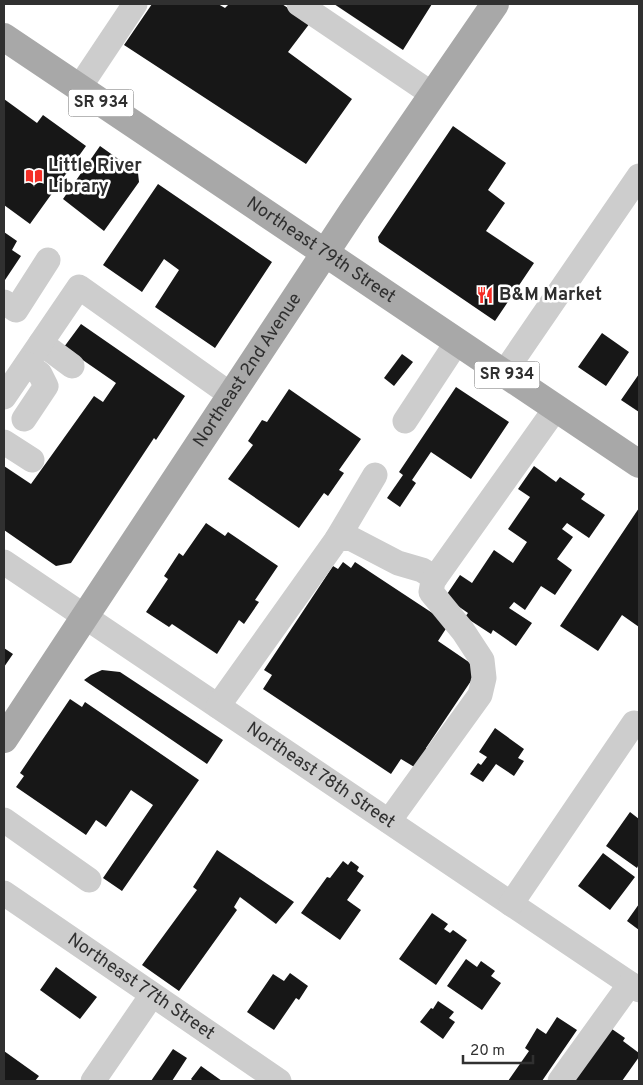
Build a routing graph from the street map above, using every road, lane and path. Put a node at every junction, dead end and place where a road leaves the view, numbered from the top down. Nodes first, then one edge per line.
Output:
1 (135, 4) edge
2 (298, 4) edge
3 (495, 4) edge
4 (4, 36) edge
5 (79, 88) junction
6 (432, 94) junction
7 (639, 176) edge
8 (325, 254) junction
9 (48, 260) dead end
10 (4, 302) edge
11 (457, 342) junction
12 (41, 343) junction
13 (27, 364) junction
14 (72, 366) dead end
15 (504, 373) junction
16 (231, 395) junction
17 (4, 397) edge
18 (556, 408) junction
19 (24, 419) dead end
20 (405, 421) dead end
21 (4, 442) edge
22 (32, 460) dead end
23 (639, 464) edge
24 (374, 475) dead end
25 (337, 539) junction
26 (4, 562) edge
27 (435, 578) junction
28 (85, 618) junction
29 (218, 706) junction
30 (634, 723) dead end
31 (4, 739) edge
32 (4, 820) edge
33 (389, 821) junction
34 (89, 880) dead end
35 (4, 893) edge
36 (511, 904) junction
37 (635, 987) edge
38 (152, 995) junction
39 (93, 1081) edge
40 (279, 1081) edge
41 (560, 1081) edge

1 - 5 street
2 - 6 street
3 - 6 main road, Northeast 2nd Avenue
4 - 5 main road, Northeast 79th Street / SR 934
5 - 8 main road, Northeast 79th Street / SR 934
6 - 8 main road, Northeast 2nd Avenue
7 - 15 street
8 - 11 main road, Northeast 79th Street / SR 934
8 - 16 main road, Northeast 2nd Avenue
9 - 10 street
11 - 15 main road, Northeast 79th Street / SR 934
11 - 20 street
12 - 13 street
12 - 14 street
12 - 16 street
13 - 17 street
13 - 19 street
15 - 18 main road, Northeast 79th Street / SR 934
16 - 28 main road, Northeast 2nd Avenue
18 - 23 main road, Northeast 79th Street / SR 934
18 - 27 street
21 - 22 street
24 - 25 street
25 - 27 street
25 - 29 street
26 - 28 street, Northeast 78th Street
27 - 33 street
28 - 29 street, Northeast 78th Street
28 - 31 main road, Northeast 2nd Avenue
29 - 33 street, Northeast 78th Street
30 - 36 street
32 - 34 street
33 - 36 street, Northeast 78th Street
35 - 38 street, Northeast 77th Street
36 - 37 street, Northeast 78th Street
37 - 41 street
38 - 39 street
38 - 40 street, Northeast 77th Street

